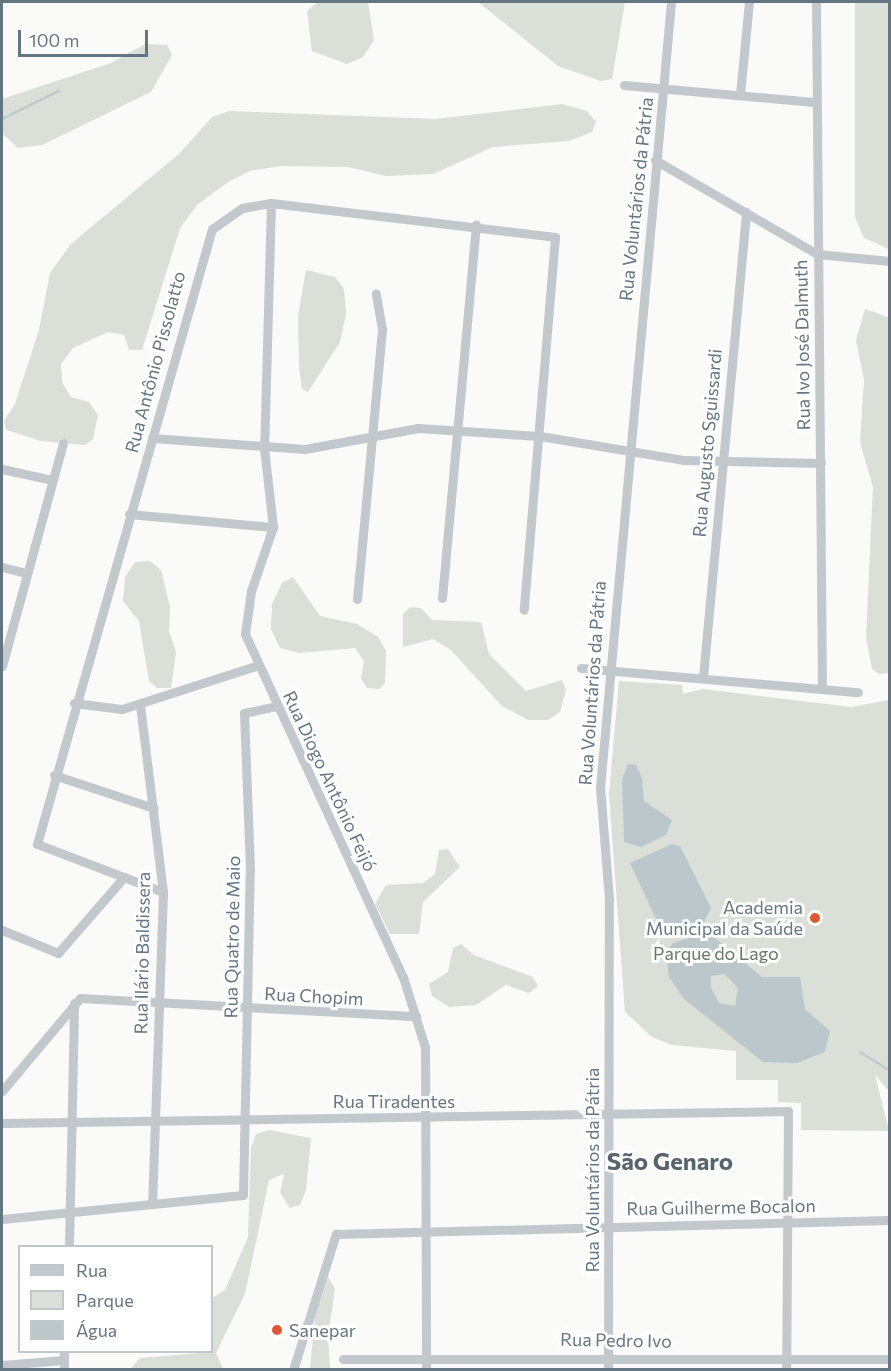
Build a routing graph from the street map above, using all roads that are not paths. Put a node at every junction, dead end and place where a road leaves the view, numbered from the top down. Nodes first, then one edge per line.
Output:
1 (671, 2) edge
2 (749, 2) edge
3 (816, 2) edge
4 (624, 85) dead end
5 (664, 88) junction
6 (740, 95) junction
7 (816, 102) junction
8 (655, 160) junction
9 (271, 203) junction
10 (746, 212) junction
11 (476, 225) junction
12 (817, 254) junction
13 (890, 261) edge
14 (376, 294) dead end
15 (458, 432) junction
16 (540, 436) junction
17 (373, 437) junction
18 (152, 438) junction
19 (63, 443) dead end
20 (264, 448) junction
21 (628, 452) junction
22 (721, 462) junction
23 (821, 463) junction
24 (2, 469) edge
25 (52, 480) junction
26 (129, 514) junction
27 (273, 527) junction
28 (2, 567) edge
29 (26, 573) junction
30 (442, 598) dead end
31 (357, 599) dead end
32 (524, 610) dead end
33 (2, 666) edge
34 (256, 666) junction
35 (580, 668) dead end
36 (609, 671) junction
37 (703, 677) junction
38 (822, 688) junction
39 (858, 692) dead end
40 (74, 703) junction
41 (140, 705) junction
42 (277, 706) junction
43 (54, 775) junction
44 (154, 808) junction
45 (124, 877) junction
46 (163, 892) junction
47 (2, 930) edge
48 (158, 999) junction
49 (74, 1002) junction
50 (247, 1009) junction
51 (417, 1016) junction
52 (2, 1091) edge
53 (609, 1115) junction
54 (429, 1118) junction
55 (246, 1119) junction
56 (154, 1121) junction
57 (71, 1122) junction
58 (2, 1123) edge
59 (152, 1204) junction
60 (71, 1213) junction
61 (2, 1219) edge
62 (890, 1221) edge
63 (786, 1223) junction
64 (609, 1226) junction
65 (428, 1232) junction
66 (69, 1245) edge
67 (426, 1355) junction
68 (608, 1356) junction
69 (786, 1358) junction
70 (343, 1359) dead end
71 (890, 1359) edge
72 (64, 1360) edge
73 (2, 1365) edge
74 (293, 1370) edge
75 (426, 1370) edge
76 (608, 1370) edge
77 (786, 1370) edge

1 - 5 street, Rua Voluntários da Pátria
2 - 6 street
3 - 7 street, Rua Ivo José Dalmuth
4 - 5 street
5 - 6 street
5 - 8 street, Rua Voluntários da Pátria
6 - 7 street
7 - 12 street, Rua Ivo José Dalmuth
8 - 10 street
8 - 21 street, Rua Voluntários da Pátria
9 - 11 street, Rua Antônio Pissolatto
9 - 18 street, Rua Antônio Pissolatto
9 - 20 street, Rua Diogo Antônio Feijó
10 - 12 street
10 - 22 street, Rua Augusto Sguissardi
11 - 15 street
11 - 16 street, Rua Antônio Pissolatto
12 - 13 street
12 - 23 street, Rua Ivo José Dalmuth
14 - 17 street
15 - 16 street
15 - 17 street
15 - 30 street
16 - 21 street
16 - 32 street
17 - 20 street
17 - 31 street
18 - 20 street
18 - 26 street, Rua Antônio Pissolatto
19 - 25 street
20 - 27 street, Rua Diogo Antônio Feijó
21 - 22 street
21 - 36 street, Rua Voluntários da Pátria
22 - 23 street
22 - 37 street, Rua Augusto Sguissardi
23 - 38 street, Rua Ivo José Dalmuth
24 - 25 street
25 - 29 street
26 - 27 street
26 - 40 street, Rua Antônio Pissolatto
27 - 34 street, Rua Diogo Antônio Feijó
28 - 29 street
29 - 33 street
34 - 41 street
34 - 42 street, Rua Diogo Antônio Feijó
35 - 36 street
36 - 37 street
36 - 53 street, Rua Voluntários da Pátria
37 - 38 street
38 - 39 street
40 - 41 street
40 - 43 street, Rua Antônio Pissolatto
41 - 44 street, Rua Ilário Baldissera
42 - 50 street, Rua Quatro de Maio
42 - 51 street, Rua Diogo Antônio Feijó
43 - 44 street
43 - 45 street, Rua Antônio Pissolatto
44 - 46 street, Rua Ilário Baldissera
45 - 46 street
45 - 47 street
46 - 48 street, Rua Ilário Baldissera
48 - 49 street, Rua Chopim
48 - 50 street, Rua Chopim
48 - 56 street, Rua Ilário Baldissera
49 - 52 street
49 - 57 street
50 - 51 street, Rua Chopim
50 - 55 street, Rua Quatro de Maio
51 - 54 street, Rua Diogo Antônio Feijó
53 - 54 street, Rua Tiradentes
53 - 63 street, Rua Tiradentes
53 - 64 street, Rua Voluntários da Pátria
54 - 55 street, Rua Tiradentes
54 - 65 street, Rua Diogo Antônio Feijó
55 - 56 street, Rua Tiradentes
55 - 59 street, Rua Quatro de Maio
56 - 57 street, Rua Tiradentes
56 - 59 street, Rua Ilário Baldissera
57 - 58 street, Rua Tiradentes
57 - 60 street
59 - 60 street
60 - 61 street
60 - 66 street
62 - 63 street, Rua Guilherme Bocalon
63 - 64 street, Rua Guilherme Bocalon
63 - 69 street
64 - 65 street, Rua Guilherme Bocalon
64 - 68 street, Rua Voluntários da Pátria
65 - 67 street, Rua Diogo Antônio Feijó
65 - 74 street, Rua Guilherme Bocalon
67 - 68 street, Rua Pedro Ivo
67 - 70 street, Rua Pedro Ivo
67 - 75 street, Rua Diogo Antônio Feijó
68 - 69 street, Rua Pedro Ivo
68 - 76 street, Rua Voluntários da Pátria
69 - 71 street, Rua Pedro Ivo
69 - 77 street
72 - 73 street

